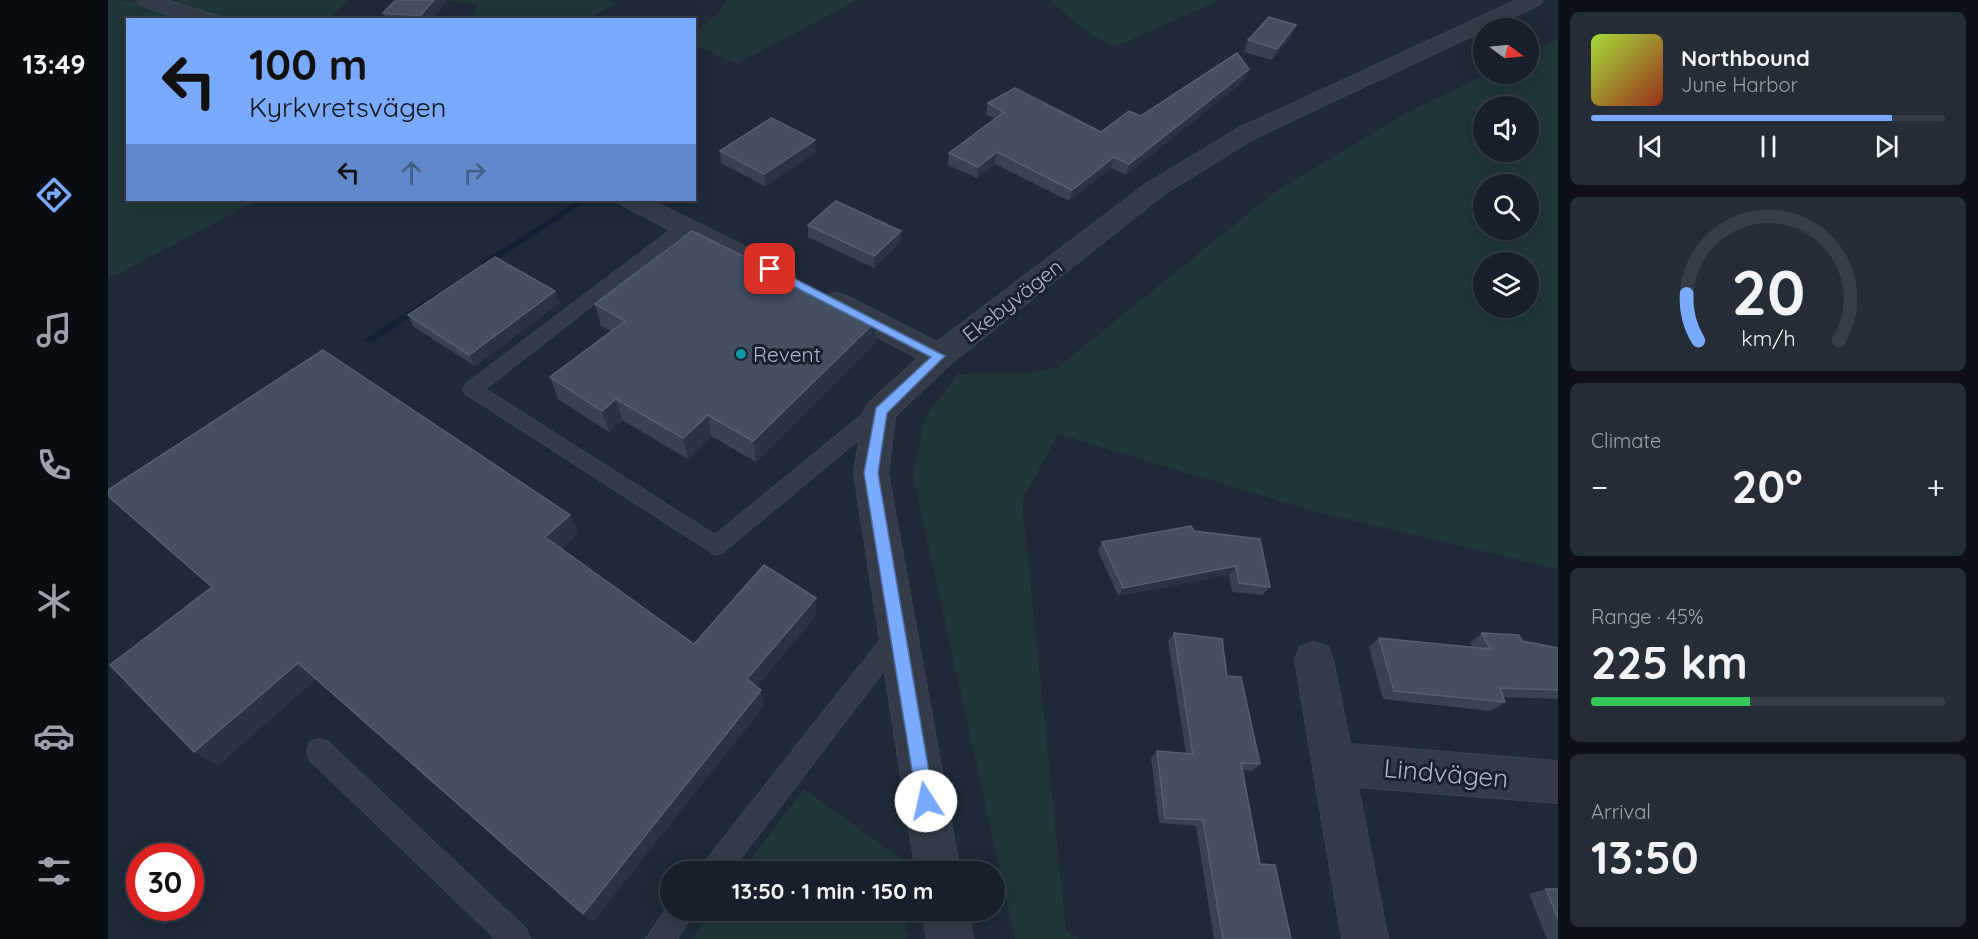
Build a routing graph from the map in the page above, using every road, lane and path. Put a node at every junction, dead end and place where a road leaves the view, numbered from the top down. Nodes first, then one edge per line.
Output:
1 (147, 0) edge
2 (1533, 0) edge
3 (202, 18) edge
4 (633, 201) edge
5 (685, 226) junction
6 (939, 356) junction
7 (880, 411) junction
8 (897, 636) junction
9 (1314, 660) dead end
10 (319, 751) dead end
11 (1335, 764) junction
12 (1558, 782) edge
13 (722, 861) edge
14 (936, 861) edge
15 (674, 921) edge
16 (947, 921) edge
17 (516, 939) edge
18 (660, 939) edge
19 (950, 939) edge
20 (1365, 939) edge

1 - 3 street
2 - 6 street, Ekebyvägen
4 - 5 street
5 - 6 street
5 - 7 lane
6 - 7 street, Ekebyvägen
7 - 8 street
8 - 13 lane
8 - 14 street
9 - 11 street
10 - 17 lane
11 - 12 street, Lindvägen
11 - 20 street
15 - 18 lane
16 - 19 street

